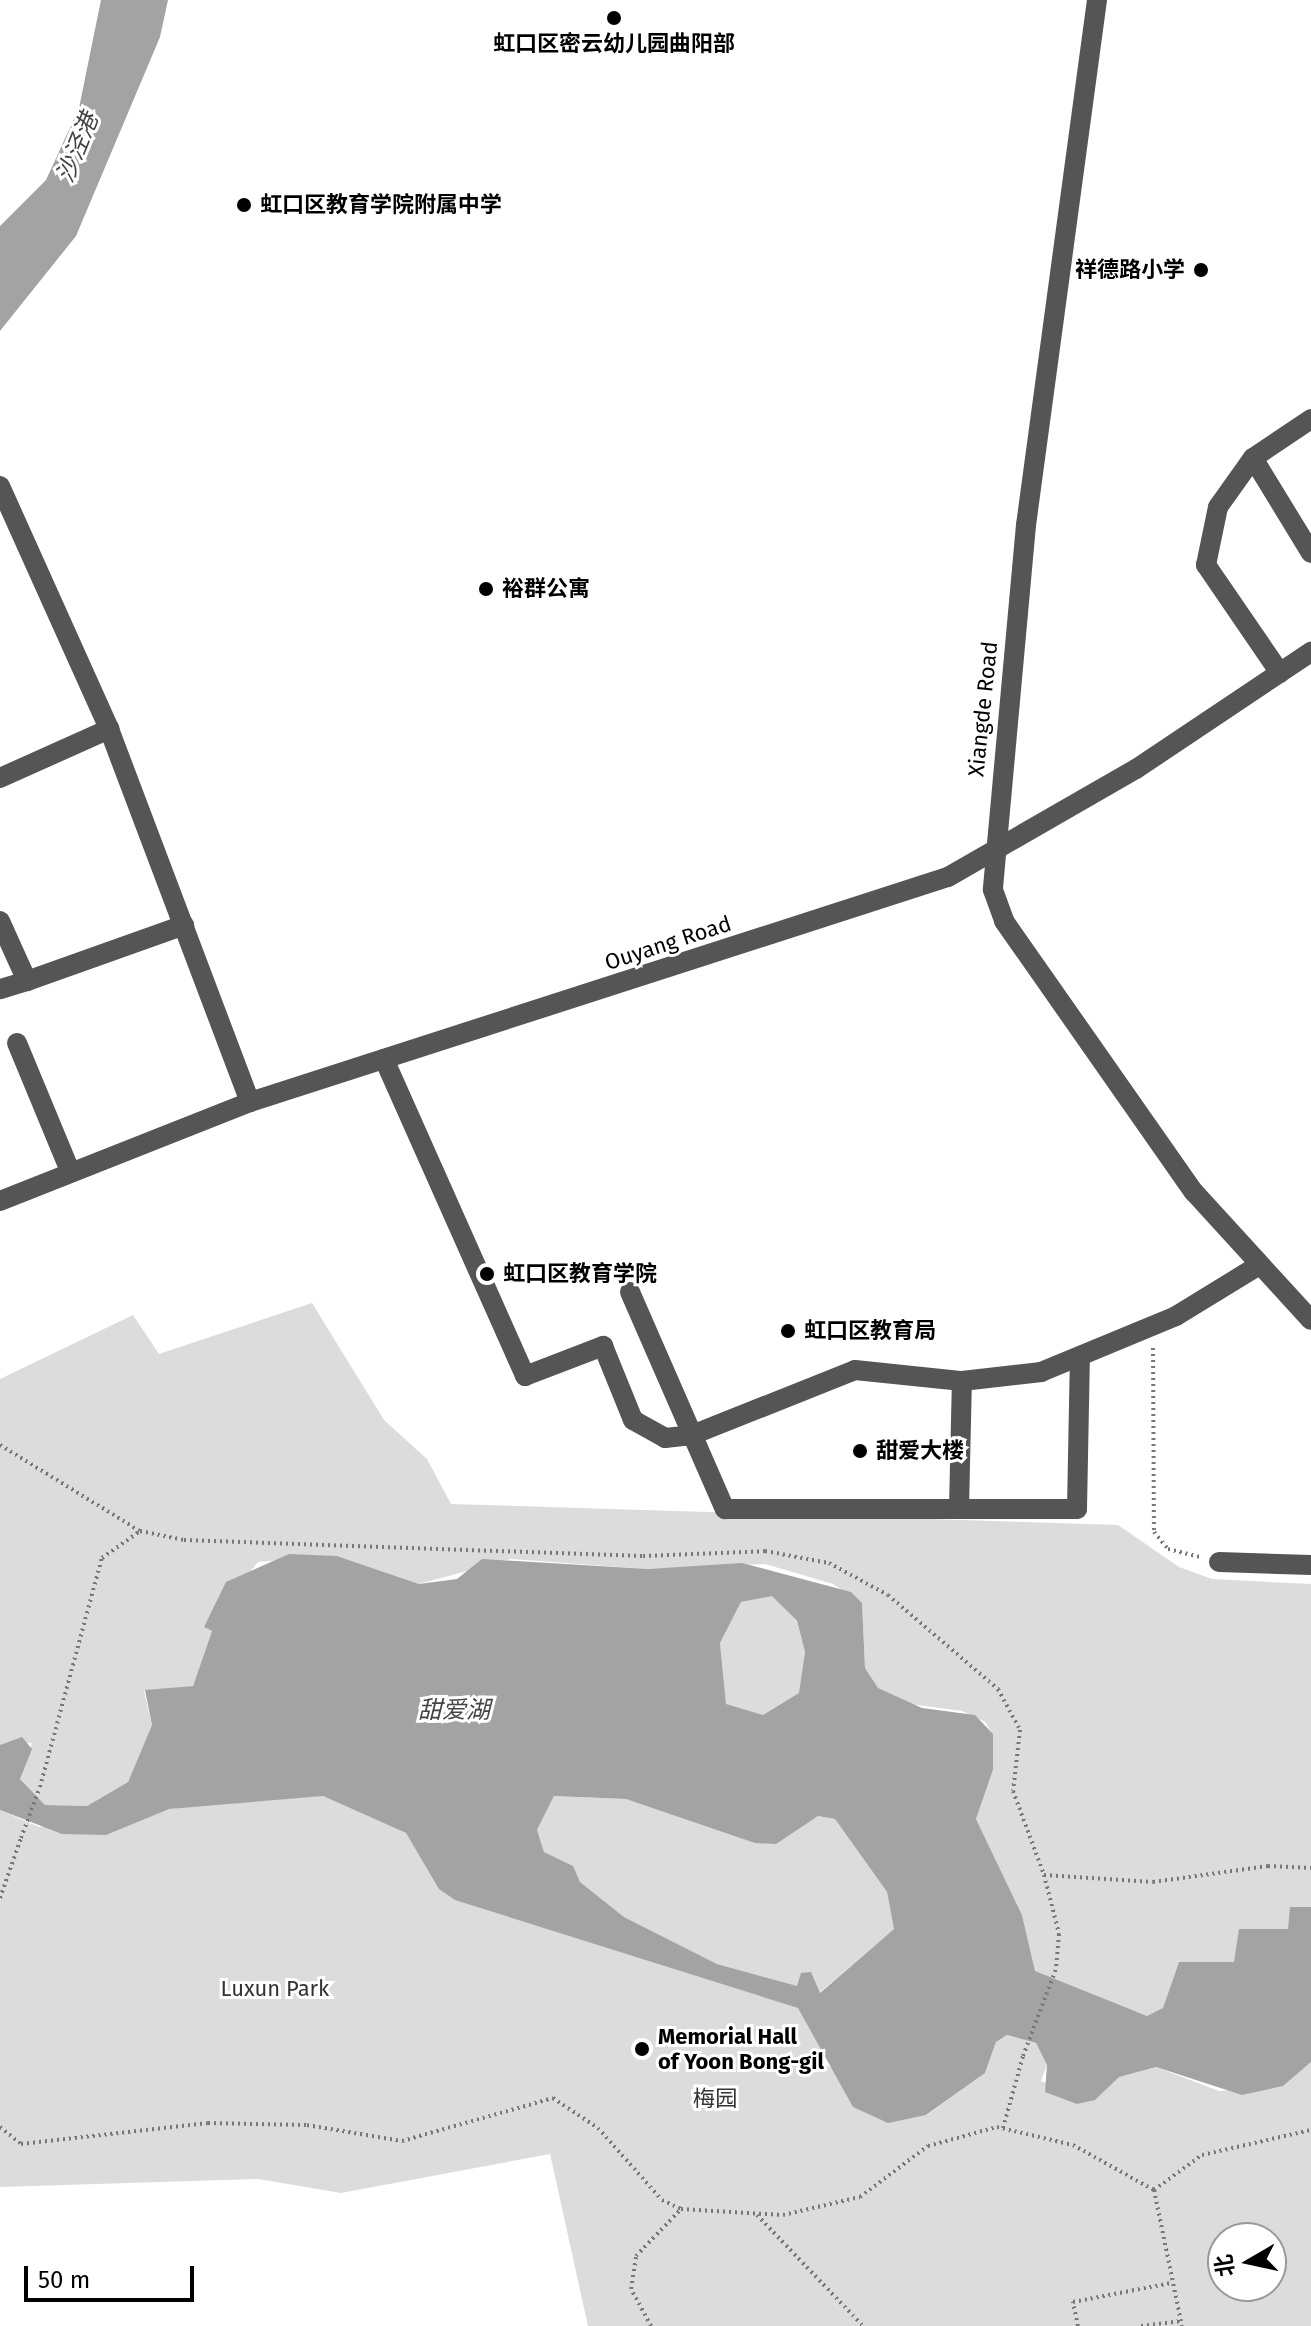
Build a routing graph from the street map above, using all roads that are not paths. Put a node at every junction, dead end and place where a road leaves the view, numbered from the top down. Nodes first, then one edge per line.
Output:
1 (1097, 0) edge
2 (1311, 419) edge
3 (1253, 458) junction
4 (0, 486) edge
5 (1311, 553) edge
6 (1311, 652) edge
7 (1280, 673) junction
8 (109, 729) junction
9 (0, 778) edge
10 (993, 855) junction
11 (0, 921) edge
12 (184, 925) junction
13 (27, 981) junction
14 (0, 989) edge
15 (17, 1043) dead end
16 (384, 1059) junction
17 (250, 1102) junction
18 (70, 1171) junction
19 (0, 1201) edge
20 (1256, 1267) junction
21 (630, 1292) dead end
22 (1311, 1320) edge
23 (1080, 1358) junction
24 (962, 1381) junction
25 (692, 1435) junction
26 (959, 1509) junction
27 (1219, 1562) road end
28 (1311, 1565) edge

1 - 10 street, Xiangde Road
2 - 3 street
3 - 5 street
3 - 7 street
4 - 8 street
6 - 7 street, Ouyang Road
7 - 10 street, Ouyang Road
8 - 9 street
8 - 12 street
10 - 16 street, Ouyang Road
10 - 20 street, Xiangde Road
11 - 13 street
12 - 13 street
12 - 17 street
13 - 14 street
15 - 18 street
16 - 17 street, Ouyang Road
16 - 25 street
17 - 18 street, Ouyang Road
18 - 19 street, Ouyang Road
20 - 22 street, Xiangde Road
20 - 23 street
21 - 25 street
23 - 24 street
23 - 26 street
24 - 25 street
24 - 26 street
25 - 26 street
27 - 28 street

